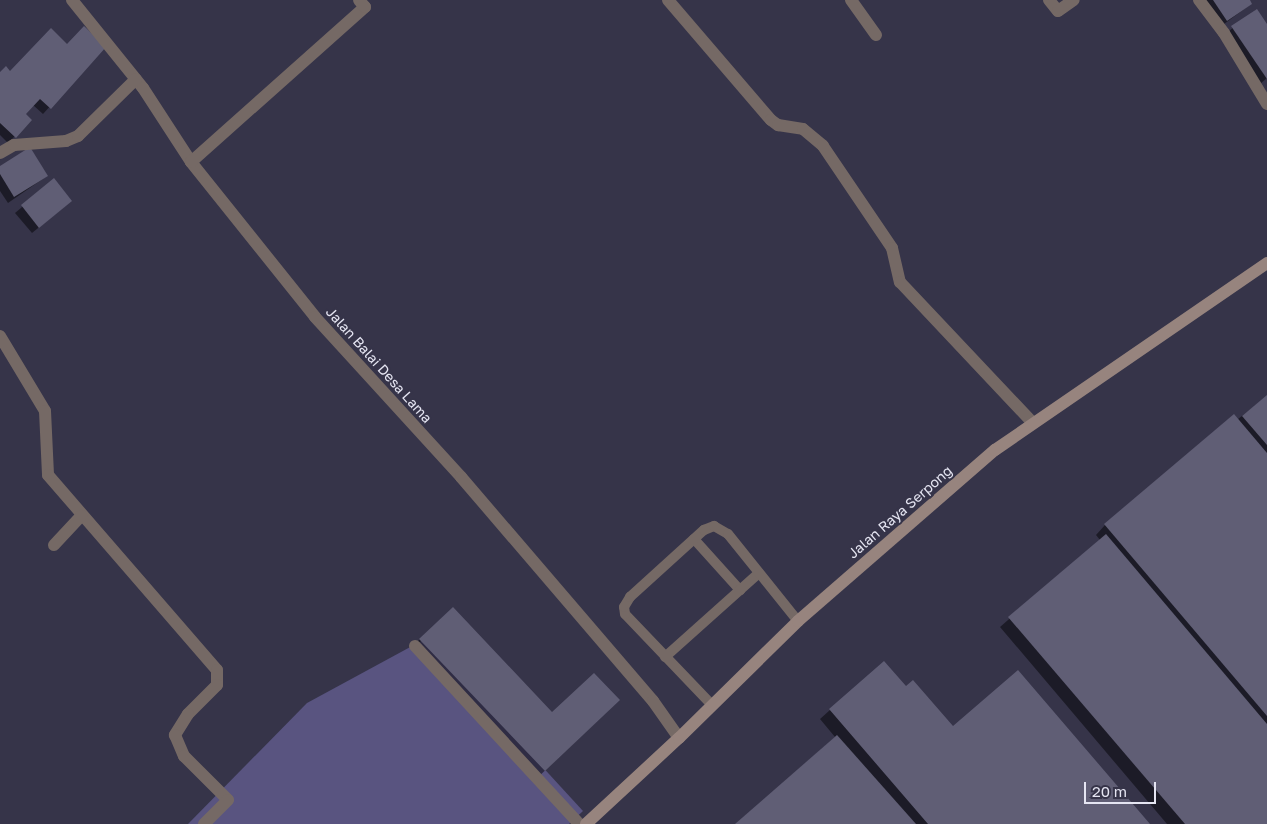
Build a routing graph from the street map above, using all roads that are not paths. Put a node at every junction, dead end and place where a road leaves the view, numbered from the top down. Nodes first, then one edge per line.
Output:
1 (72, 0) edge
2 (359, 0) edge
3 (668, 0) edge
4 (851, 0) edge
5 (1049, 0) edge
6 (1074, 0) edge
7 (1199, 0) edge
8 (876, 35) dead end
9 (136, 79) junction
10 (1267, 104) edge
11 (0, 153) edge
12 (191, 162) junction
13 (1267, 263) edge
14 (0, 336) edge
15 (1032, 423) junction
16 (81, 516) junction
17 (694, 539) junction
18 (54, 545) dead end
19 (759, 573) junction
20 (740, 590) junction
21 (798, 621) junction
22 (415, 646) dead end
23 (665, 657) junction
24 (711, 704) junction
25 (679, 738) junction
26 (204, 824) edge
27 (579, 824) edge
28 (586, 824) edge

1 - 9 street, Jalan Balai Desa Lama
2 - 12 street
3 - 15 street
4 - 8 street
5 - 6 street
7 - 10 street
9 - 11 street
9 - 12 street, Jalan Balai Desa Lama
12 - 25 street, Jalan Balai Desa Lama
13 - 15 main road, Jalan Raya Serpong
14 - 16 street
15 - 21 main road, Jalan Raya Serpong
16 - 18 street
16 - 26 street
17 - 19 lane
17 - 20 lane
17 - 23 lane
19 - 20 lane
19 - 21 lane
20 - 23 lane
21 - 24 main road, Jalan Raya Serpong
22 - 27 street
23 - 24 lane
24 - 25 main road, Jalan Raya Serpong
25 - 28 main road, Jalan Raya Serpong

